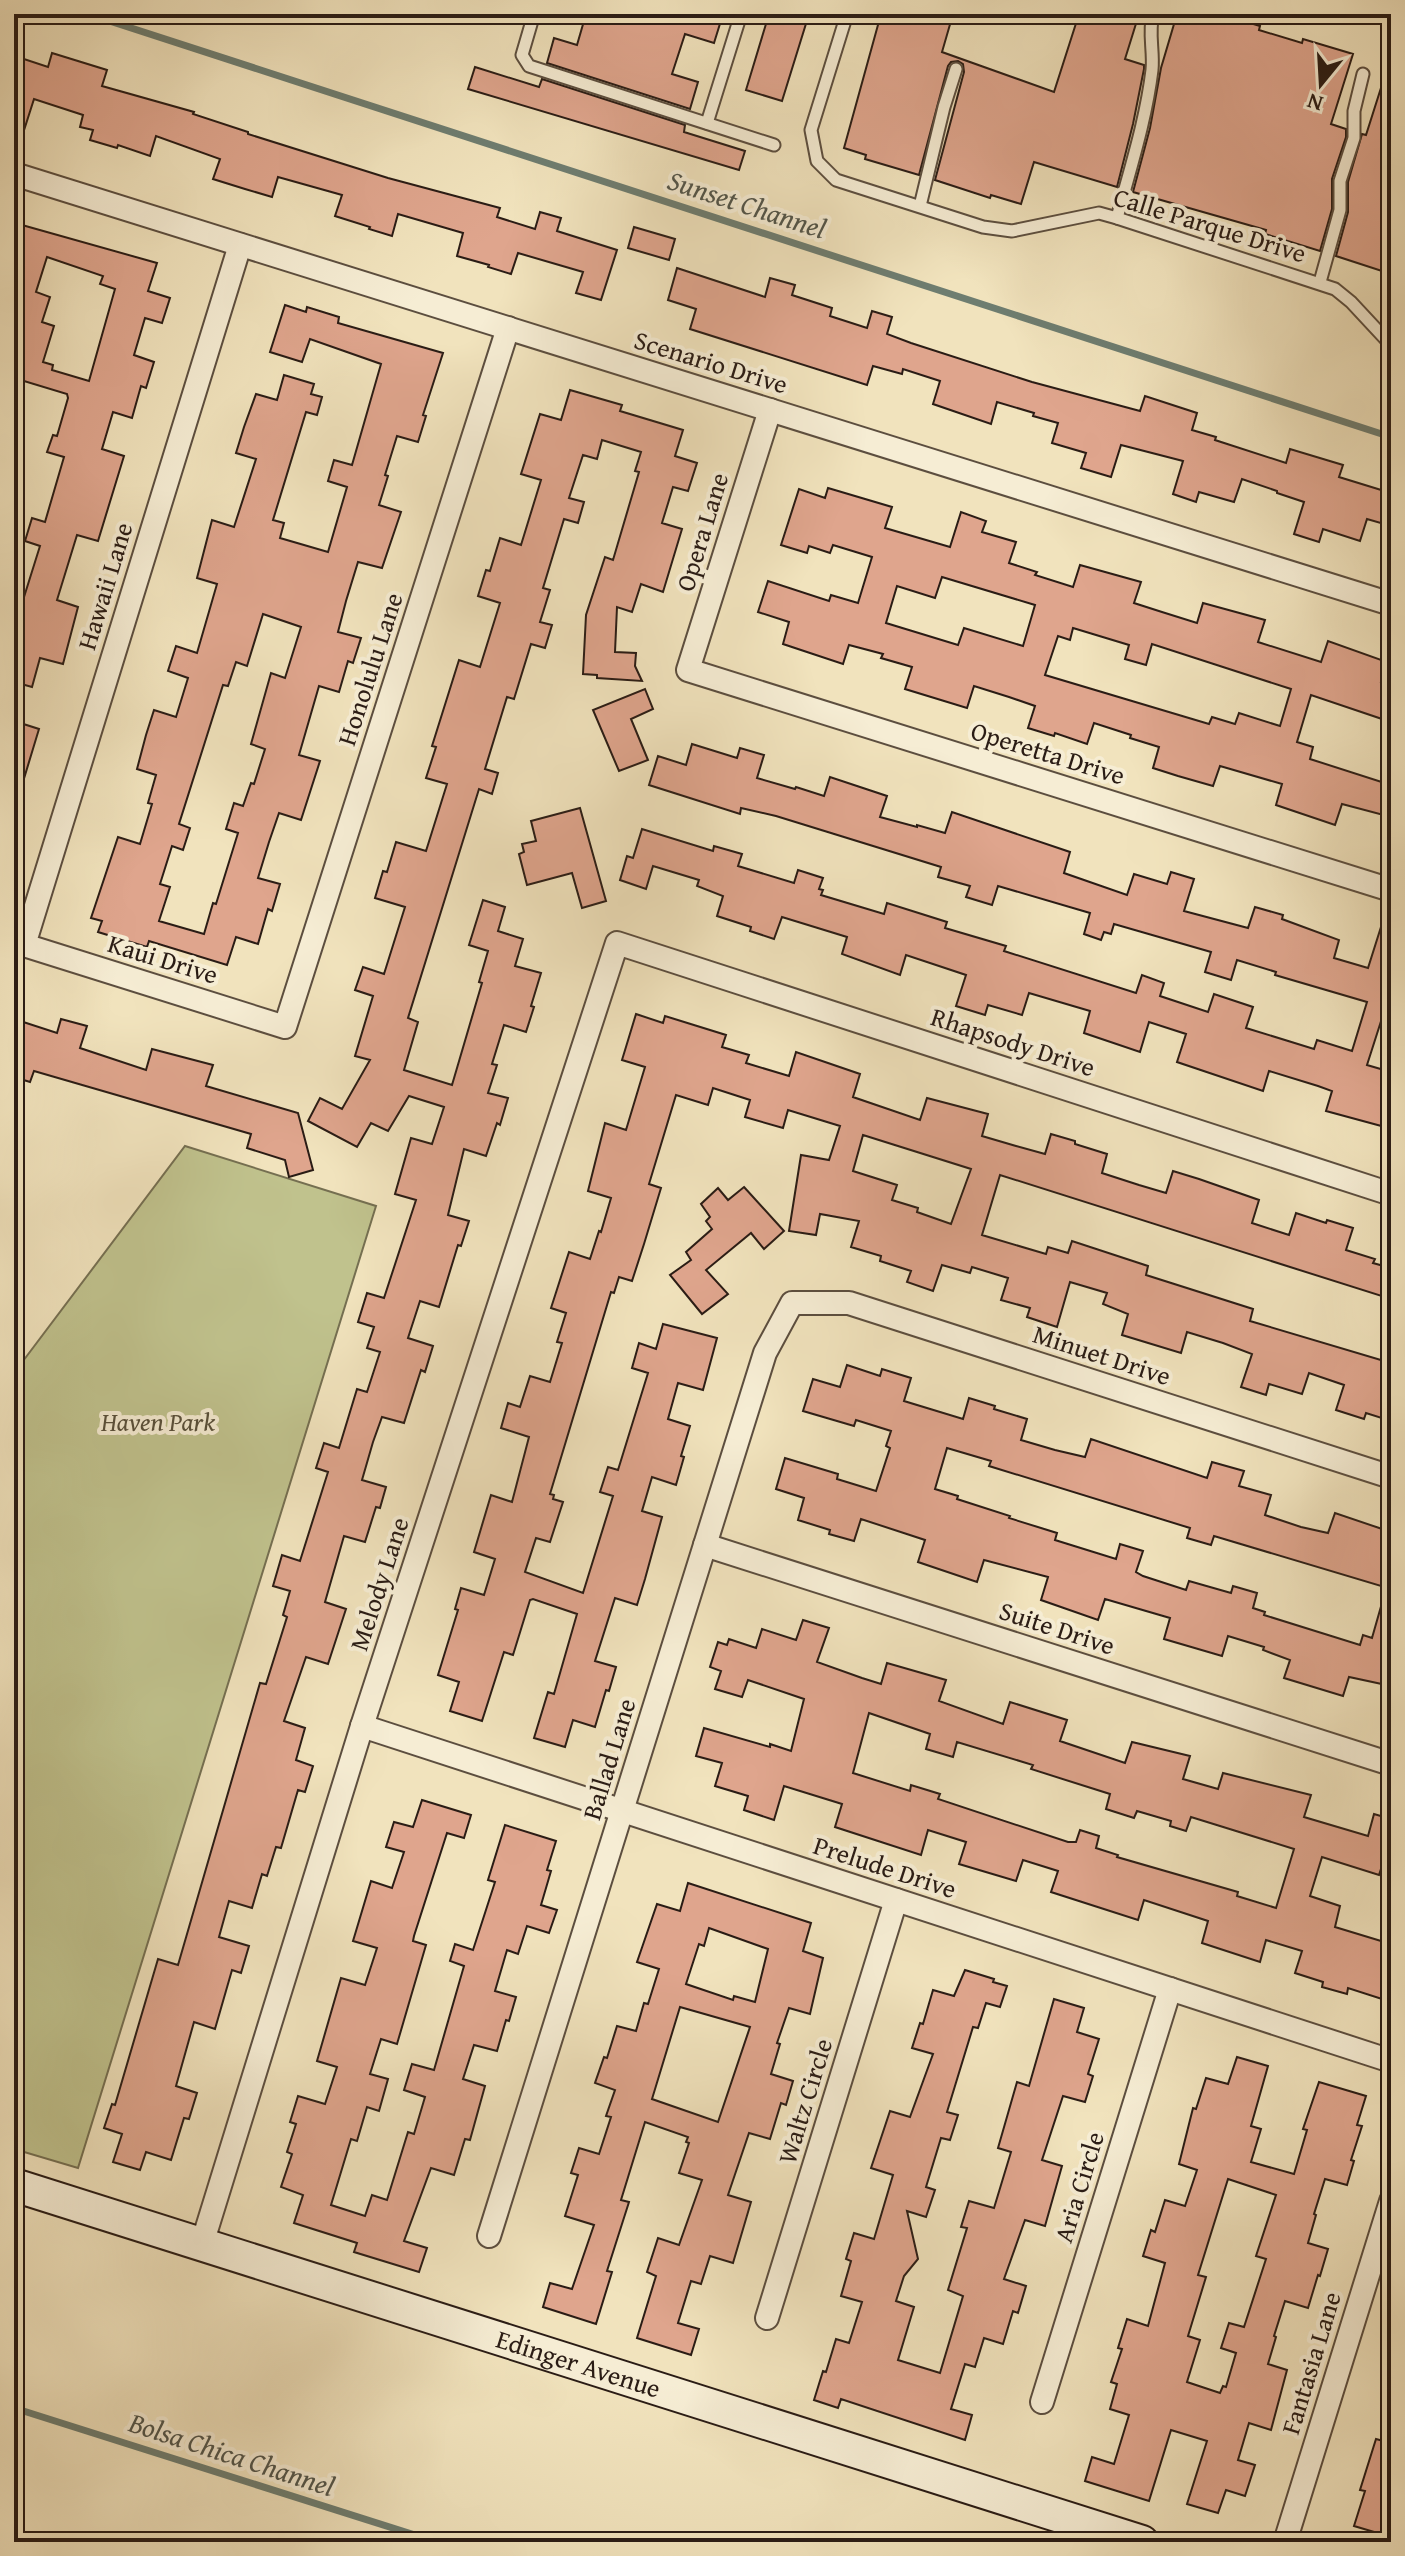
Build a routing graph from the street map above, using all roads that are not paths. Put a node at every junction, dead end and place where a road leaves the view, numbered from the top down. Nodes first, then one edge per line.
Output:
1 (534, 14) edge
2 (741, 14) edge
3 (847, 14) edge
4 (1153, 14) edge
5 (956, 69) dead end
6 (1363, 74) dead end
7 (707, 123) junction
8 (774, 145) dead end
9 (14, 174) edge
10 (920, 206) junction
11 (1117, 218) junction
12 (240, 245) junction
13 (1320, 282) junction
14 (508, 328) junction
15 (1391, 345) edge
16 (770, 410) junction
17 (1391, 604) edge
18 (688, 670) joint
19 (1391, 890) edge
20 (617, 943) joint
21 (24, 945) joint
22 (285, 1027) joint
23 (1391, 1194) edge
24 (792, 1303) joint
25 (1391, 1477) edge
26 (705, 1545) junction
27 (362, 1726) junction
28 (1391, 1764) edge
29 (622, 1811) junction
30 (896, 1900) junction
31 (1170, 1989) junction
32 (1391, 2061) edge
33 (14, 2185) edge
34 (1391, 2201) edge
35 (489, 2236) dead end
36 (202, 2244) junction
37 (767, 2318) dead end
38 (1042, 2402) dead end
39 (1142, 2542) edge
40 (1285, 2542) edge

1 - 7 lane
2 - 7 lane
3 - 10 lane, Calle Parque Drive
4 - 11 lane
5 - 10 lane
6 - 13 lane
7 - 8 lane
9 - 12 street, Scenario Drive
10 - 11 lane, Calle Parque Drive
11 - 13 lane, Calle Parque Drive
12 - 14 street, Scenario Drive
12 - 21 street, Hawaii Lane
13 - 15 lane, Calle Parque Drive
14 - 16 street, Scenario Drive
14 - 22 street, Honolulu Lane
16 - 17 street, Scenario Drive
16 - 18 street, Opera Lane
18 - 19 street, Operetta Drive
20 - 23 street, Rhapsody Drive
20 - 27 street, Melody Lane
21 - 22 street, Kaui Drive
24 - 25 street, Minuet Drive
24 - 26 street, Ballad Lane
26 - 28 street, Suite Drive
26 - 29 street, Ballad Lane
27 - 29 street, Prelude Drive
27 - 36 street, Melody Lane
29 - 30 street, Prelude Drive
29 - 35 street, Ballad Lane
30 - 31 street, Prelude Drive
30 - 37 street, Waltz Circle
31 - 32 street, Prelude Drive
31 - 38 street, Aria Circle
33 - 36 main road, Edinger Avenue
34 - 40 street, Fantasia Lane
36 - 39 main road, Edinger Avenue

